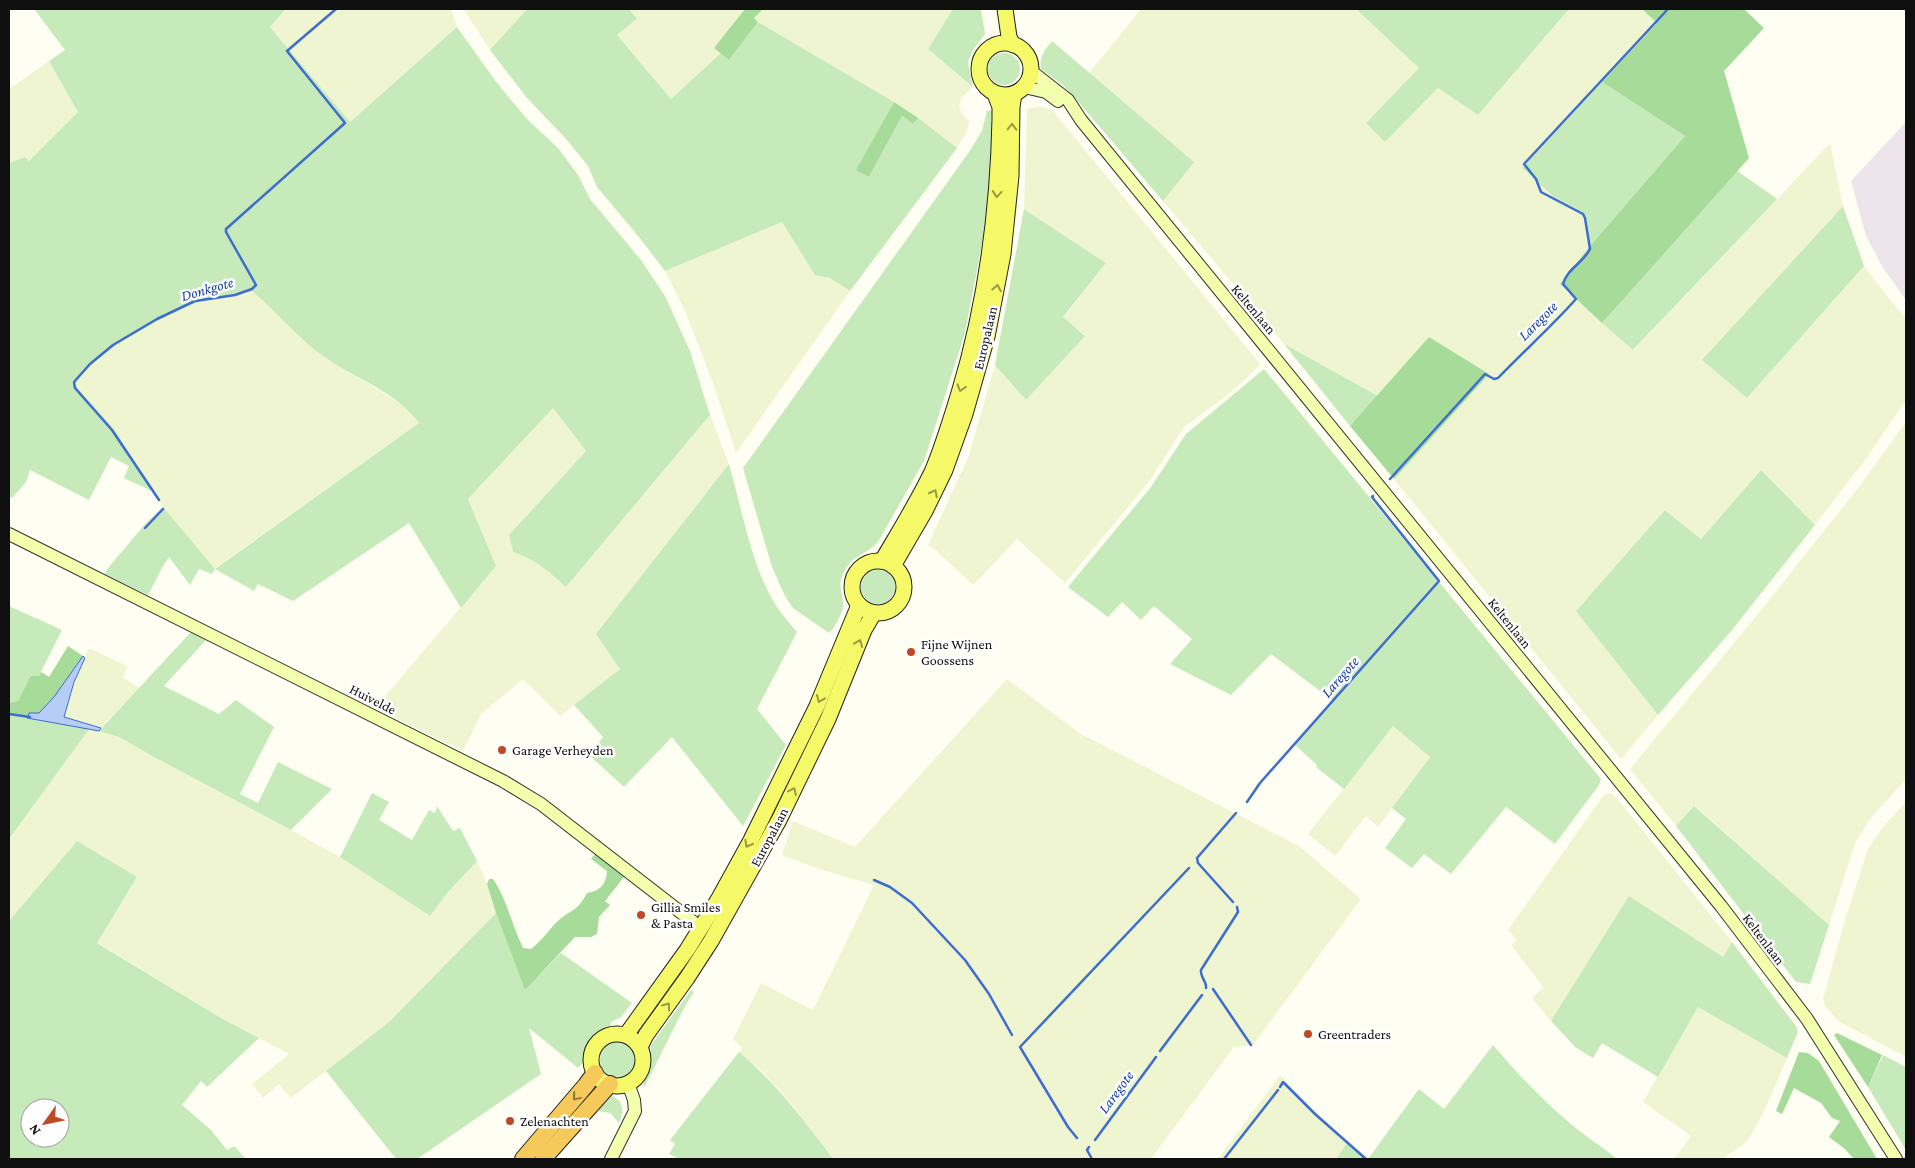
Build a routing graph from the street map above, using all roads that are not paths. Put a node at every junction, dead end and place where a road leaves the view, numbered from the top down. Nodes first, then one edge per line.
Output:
1 (997, 9) edge
2 (1005, 9) edge
3 (995, 45) junction
4 (1013, 45) junction
5 (1031, 71) junction
6 (1019, 90) junction
7 (995, 94) junction
8 (1081, 120) junction
9 (9, 534) edge
10 (888, 564) junction
11 (859, 605) junction
12 (874, 613) junction
13 (701, 928) junction
14 (626, 1035) junction
15 (640, 1046) junction
16 (595, 1073) junction
17 (628, 1083) junction
18 (610, 1084) junction
19 (523, 1159) edge
20 (543, 1159) edge
21 (611, 1159) edge
22 (1896, 1159) edge

1 - 3 main road
2 - 4 main road
3 - 4 main road
3 - 7 main road, Europalaan
4 - 5 main road
5 - 6 main road, Europalaan
5 - 8 main road, Keltenlaan
6 - 7 main road
6 - 8 main road, Keltenlaan
10 -> 6 main road, Europalaan
7 -> 10 main road, Europalaan
8 - 22 main road, Keltenlaan
9 - 13 main road, Huivelde
10 - 11 main road
10 - 12 main road
11 - 12 main road
11 -> 13 main road, Europalaan
15 -> 12 main road, Europalaan
13 - 14 main road, Europalaan
14 - 15 main road
14 - 16 main road
15 - 17 main road
16 - 18 main road
16 -> 19 highway
17 - 18 main road
17 - 21 main road
18 - 20 highway

